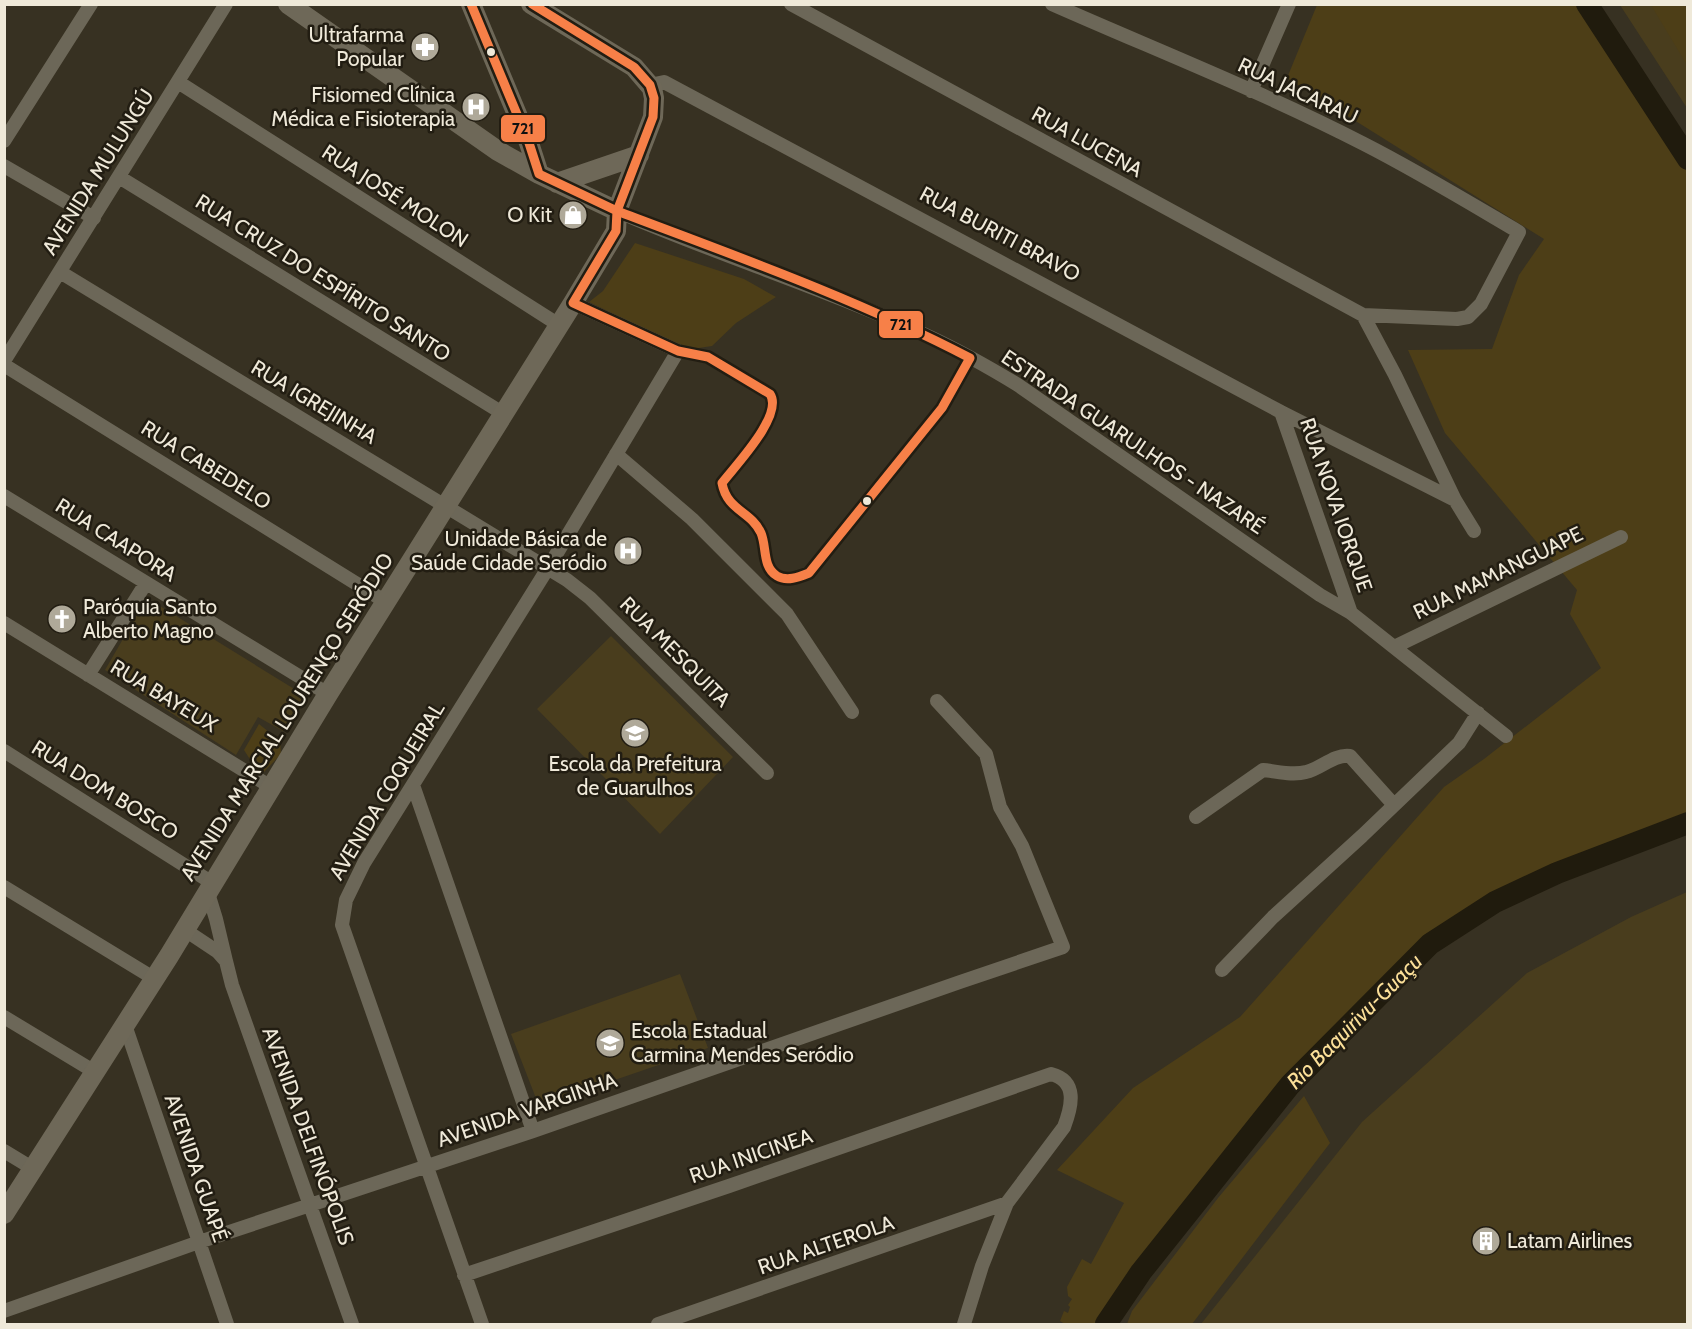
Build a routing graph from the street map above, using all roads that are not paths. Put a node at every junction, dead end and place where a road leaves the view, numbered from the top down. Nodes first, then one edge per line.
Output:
1 (91, 4) edge
2 (226, 4) edge
3 (288, 4) edge
4 (531, 4) edge
5 (791, 4) edge
6 (1052, 4) edge
7 (1289, 4) edge
8 (472, 5) edge
9 (178, 82) junction
10 (650, 85) junction
11 (1251, 91) junction
12 (520, 124) junction
13 (4, 141) edge
14 (498, 151) junction
15 (639, 155) junction
16 (4, 166) edge
17 (539, 174) junction
18 (119, 177) junction
19 (557, 183) junction
20 (617, 211) junction
21 (94, 218) junction
22 (60, 272) junction
23 (573, 303) junction
24 (1363, 315) junction
25 (1468, 317) joint
26 (559, 325) junction
27 (4, 361) edge
28 (4, 365) edge
29 (1281, 412) junction
30 (504, 414) junction
31 (616, 454) junction
32 (4, 496) edge
33 (1455, 500) junction
34 (446, 506) junction
35 (1474, 531) dead end
36 (1621, 537) dead end
37 (548, 568) junction
38 (1338, 573) junction
39 (146, 584) junction
40 (1320, 595) junction
41 (386, 602) junction
42 (1351, 613) junction
43 (4, 622) edge
44 (1394, 647) junction
45 (88, 675) junction
46 (328, 694) junction
47 (937, 701) dead end
48 (852, 712) dead end
49 (1478, 713) junction
50 (1506, 736) dead end
51 (4, 751) edge
52 (767, 773) dead end
53 (413, 785) junction
54 (271, 787) junction
55 (1394, 805) junction
56 (1196, 817) dead end
57 (4, 887) edge
58 (211, 888) junction
59 (185, 930) junction
60 (226, 961) junction
61 (1222, 970) dead end
62 (155, 979) junction
63 (4, 1017) edge
64 (125, 1024) junction
65 (95, 1072) junction
66 (533, 1131) junction
67 (4, 1151) edge
68 (426, 1166) junction
69 (32, 1168) junction
70 (1006, 1203) junction
71 (310, 1204) junction
72 (4, 1214) edge
73 (199, 1242) junction
74 (464, 1275) junction
75 (4, 1311) edge
76 (227, 1324) edge
77 (352, 1324) edge
78 (482, 1324) edge
79 (658, 1324) edge
80 (964, 1324) edge

1 - 13 street
2 - 9 street, AVENIDA MULUNGÚ
3 - 14 main road
4 - 10 main road
5 - 24 street, RUA LUCENA
6 - 11 street, RUA JACARAU
7 - 11 street
8 - 12 main road
9 - 18 street, AVENIDA MULUNGÚ
9 - 26 street, RUA JOSÉ MOLON
10 - 15 main road, AVENIDA MARCIAL LOURENÇO SERÓDIO
10 - 29 street, RUA BURITI BRAVO
11 - 25 street, RUA JACARAU
12 - 14 main road
12 - 17 main road
14 - 17 main road
15 - 19 main road
15 - 20 main road, AVENIDA MARCIAL LOURENÇO SERÓDIO
16 - 21 street
17 - 19 main road
18 - 21 street, AVENIDA MULUNGÚ
18 - 30 street, RUA CRUZ DO ESPÍRITO SANTO
19 - 20 main road
20 - 23 main road, AVENIDA MARCIAL LOURENÇO SERÓDIO
20 - 40 street, ESTRADA GUARULHOS - NAZARÉ
21 - 22 street, AVENIDA MULUNGÚ
22 - 27 street, AVENIDA MULUNGÚ
22 - 34 street, RUA IGREJINHA
23 - 26 main road, AVENIDA MARCIAL LOURENÇO SERÓDIO
23 - 31 street, AVENIDA COQUEIRAL
24 - 25 street, RUA LUCENA
24 - 33 street
26 - 30 main road, AVENIDA MARCIAL LOURENÇO SERÓDIO
28 - 41 street, RUA CABEDELO
29 - 33 street, RUA BURITI BRAVO
29 - 38 street, RUA NOVA IORQUE
30 - 34 main road, AVENIDA MARCIAL LOURENÇO SERÓDIO
31 - 37 street, AVENIDA COQUEIRAL
31 - 48 street
32 - 39 street, RUA CAAPORA
33 - 35 street
34 - 37 street, RUA IGREJINHA
34 - 41 main road, AVENIDA MARCIAL LOURENÇO SERÓDIO
36 - 44 street, RUA MAMANGUAPE
37 - 52 street, RUA MESQUITA
37 - 53 street, AVENIDA COQUEIRAL
38 - 40 street
38 - 42 street, RUA NOVA IORQUE
39 - 45 street
39 - 46 street, RUA CAAPORA
40 - 42 street, ESTRADA GUARULHOS - NAZARÉ
41 - 46 main road, AVENIDA MARCIAL LOURENÇO SERÓDIO
42 - 44 street, ESTRADA GUARULHOS - NAZARÉ
43 - 45 street, RUA BAYEUX
44 - 49 street, ESTRADA GUARULHOS - NAZARÉ
45 - 54 street, RUA BAYEUX
46 - 54 main road, AVENIDA MARCIAL LOURENÇO SERÓDIO
47 - 66 street, AVENIDA VARGINHA
49 - 50 street, ESTRADA GUARULHOS - NAZARÉ
49 - 55 street
51 - 58 street, RUA DOM BOSCO
53 - 66 street
53 - 68 street, AVENIDA COQUEIRAL
54 - 58 main road, AVENIDA MARCIAL LOURENÇO SERÓDIO
55 - 56 street
55 - 61 street
57 - 62 street
58 - 59 main road, AVENIDA MARCIAL LOURENÇO SERÓDIO
58 - 60 street, AVENIDA DELFINÓPOLIS
59 - 60 street
59 - 62 main road, AVENIDA MARCIAL LOURENÇO SERÓDIO
60 - 71 street, AVENIDA DELFINÓPOLIS
62 - 64 main road, AVENIDA MARCIAL LOURENÇO SERÓDIO
63 - 65 street
64 - 65 main road, AVENIDA MARCIAL LOURENÇO SERÓDIO
64 - 73 street, AVENIDA GUAPÉ
65 - 69 main road, AVENIDA MARCIAL LOURENÇO SERÓDIO
66 - 68 street, AVENIDA VARGINHA
67 - 69 street
68 - 71 street, AVENIDA VARGINHA
68 - 74 street, AVENIDA COQUEIRAL
69 - 72 main road, AVENIDA MARCIAL LOURENÇO SERÓDIO
70 - 74 street, RUA INICINEA
70 - 79 street, RUA ALTEROLA
70 - 80 street
71 - 73 street, AVENIDA VARGINHA
71 - 77 street, AVENIDA DELFINÓPOLIS
73 - 75 street, AVENIDA VARGINHA
73 - 76 street, AVENIDA GUAPÉ
74 - 78 street, AVENIDA COQUEIRAL

